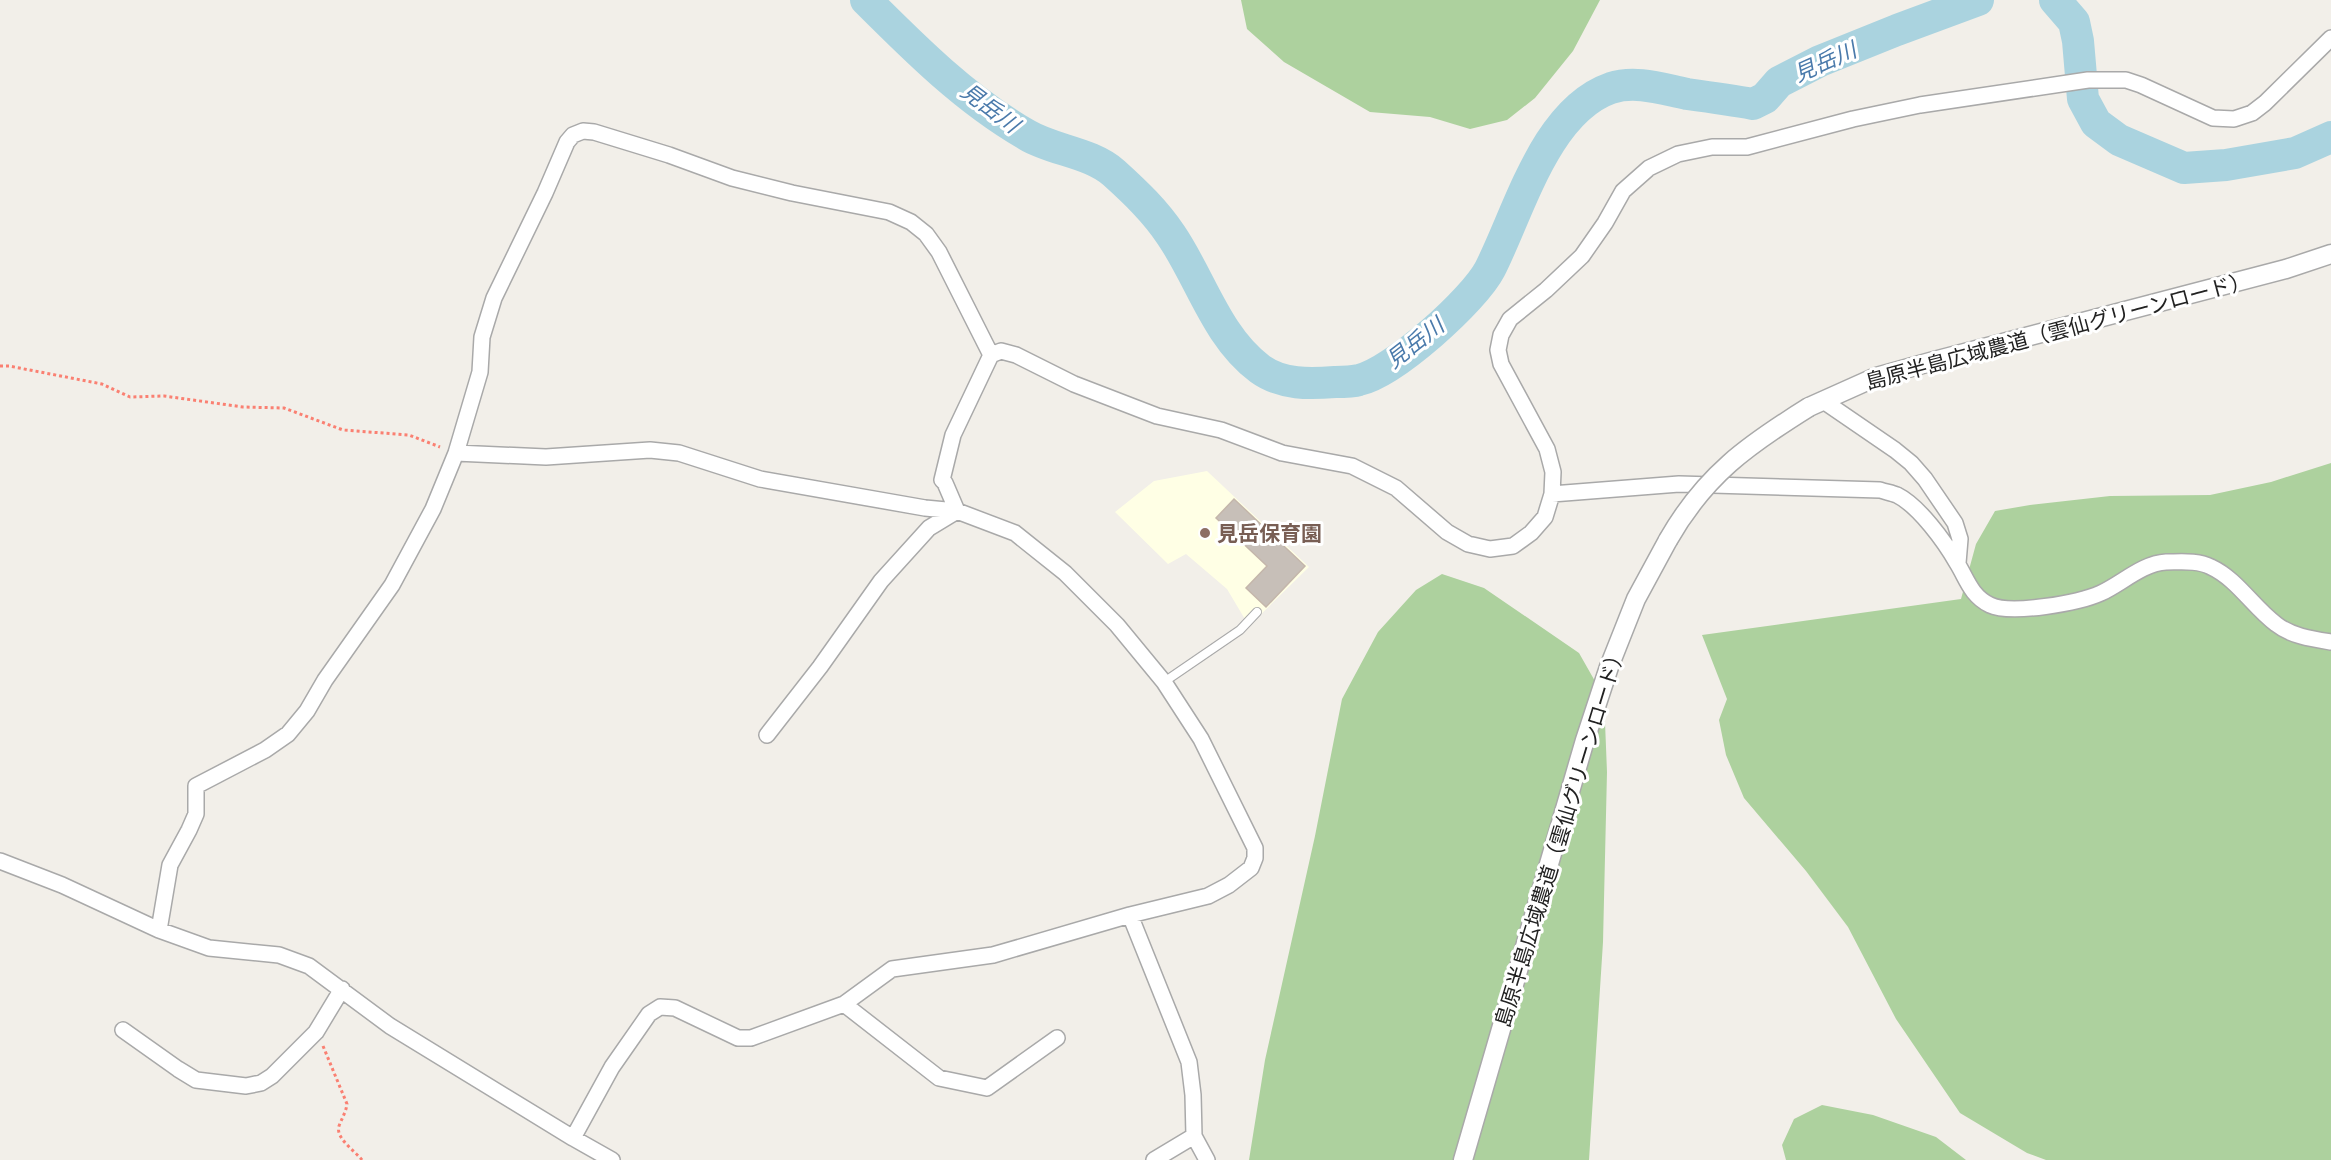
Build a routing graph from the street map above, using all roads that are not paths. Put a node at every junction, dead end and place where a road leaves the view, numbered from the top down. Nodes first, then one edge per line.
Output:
1 (2331, 38) edge
2 (2331, 254) edge
3 (991, 355) junction
4 (1816, 404) junction
5 (456, 453) junction
6 (1552, 494) junction
7 (957, 511) junction
8 (1958, 563) junction
9 (1257, 612) dead end
10 (2331, 642) edge
11 (1164, 682) junction
12 (767, 735) dead end
13 (0, 861) edge
14 (1130, 915) junction
15 (159, 930) junction
16 (342, 989) junction
17 (844, 1004) junction
18 (123, 1030) dead end
19 (1057, 1038) dead end
20 (1194, 1136) junction
21 (573, 1138) junction
22 (612, 1160) edge
23 (1154, 1160) edge
24 (1207, 1160) edge
25 (1463, 1160) edge

1 - 6 street
2 - 4 street, 島原半島広域農道（雲仙グリーンロード）
3 - 5 street
3 - 6 street
3 - 7 street
4 - 8 street
4 - 25 street, 島原半島広域農道（雲仙グリーンロード）, bridge
5 - 7 street
5 - 15 street
6 - 8 street
7 - 11 street
7 - 12 street
8 - 10 street
9 - 11 lane
11 - 14 street
13 - 15 street
14 - 17 street
14 - 20 street
15 - 16 street
16 - 18 street
16 - 21 street
17 - 19 street
17 - 21 street
20 - 23 street
20 - 24 street
21 - 22 street

